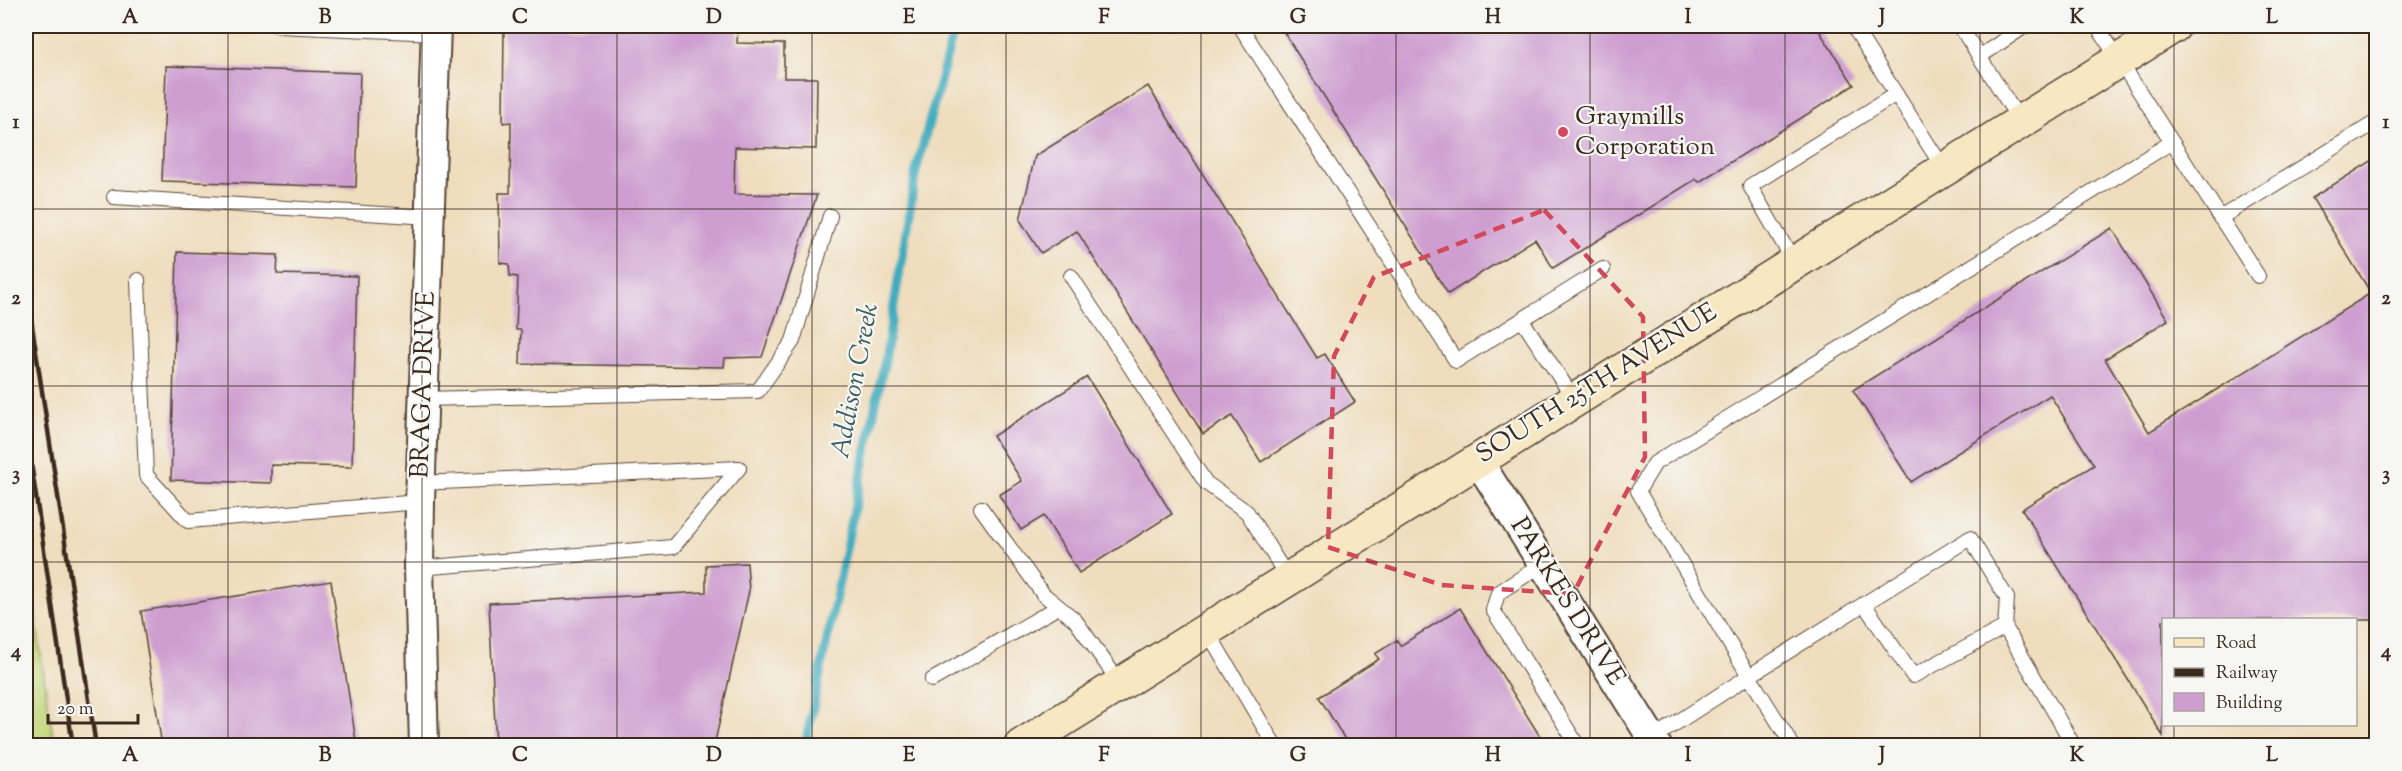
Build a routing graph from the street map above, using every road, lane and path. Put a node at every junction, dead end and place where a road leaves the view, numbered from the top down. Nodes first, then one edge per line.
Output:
1 (279, 26) edge
2 (1240, 26) edge
3 (1853, 26) edge
4 (1960, 26) edge
5 (2025, 26) edge
6 (2097, 26) edge
7 (2174, 26) edge
8 (436, 29) edge
9 (1979, 57) junction
10 (2120, 59) junction
11 (1896, 94) junction
12 (2020, 121) junction
13 (2376, 122) edge
14 (2172, 142) junction
15 (1944, 169) junction
16 (114, 197) dead end
17 (830, 216) dead end
18 (430, 217) junction
19 (2220, 218) junction
20 (1794, 262) junction
21 (1603, 268) dead end
22 (1071, 276) dead end
23 (2258, 276) dead end
24 (138, 280) dead end
25 (1522, 320) junction
26 (423, 399) junction
27 (1574, 399) junction
28 (1477, 459) junction
29 (420, 493) junction
30 (981, 508) dead end
31 (1543, 564) junction
32 (419, 568) junction
33 (1288, 578) junction
34 (1864, 604) junction
35 (1058, 607) junction
36 (2005, 627) junction
37 (1206, 630) junction
38 (1749, 676) junction
39 (932, 680) dead end
40 (1120, 683) junction
41 (1655, 742) edge
42 (424, 746) edge
43 (1021, 746) edge
44 (1275, 746) edge
45 (1578, 746) edge
46 (1793, 746) edge
47 (2074, 746) edge

1 - 8 lane
2 - 25 lane
3 - 11 lane
4 - 9 lane
5 - 9 lane
6 - 10 lane
7 - 10 main road, SOUTH 25TH AVENUE
8 - 18 street, BRAGA DRIVE
9 - 12 lane
10 - 12 main road, SOUTH 25TH AVENUE
10 - 14 lane
11 - 15 lane
11 - 20 lane
12 - 15 main road, SOUTH 25TH AVENUE
13 - 19 lane
14 - 19 lane
14 - 38 lane
15 - 20 main road, SOUTH 25TH AVENUE
16 - 18 lane
17 - 26 lane
18 - 26 street, BRAGA DRIVE
19 - 23 lane
20 - 27 main road, SOUTH 25TH AVENUE
21 - 25 lane
22 - 33 lane
24 - 29 lane
25 - 27 lane
26 - 29 street, BRAGA DRIVE
27 - 28 main road, SOUTH 25TH AVENUE
28 - 31 street, PARKES DRIVE
28 - 33 main road, SOUTH 25TH AVENUE
29 - 32 street, BRAGA DRIVE
29 - 32 lane
30 - 35 lane
31 - 41 street, PARKES DRIVE
31 - 45 lane
32 - 42 street, BRAGA DRIVE
33 - 37 main road, SOUTH 25TH AVENUE
34 - 36 lane
34 - 36 lane
34 - 38 lane
35 - 39 lane
35 - 40 lane
36 - 47 lane
37 - 40 main road, SOUTH 25TH AVENUE
37 - 44 lane
38 - 41 lane
38 - 46 lane
40 - 43 main road, SOUTH 25TH AVENUE

